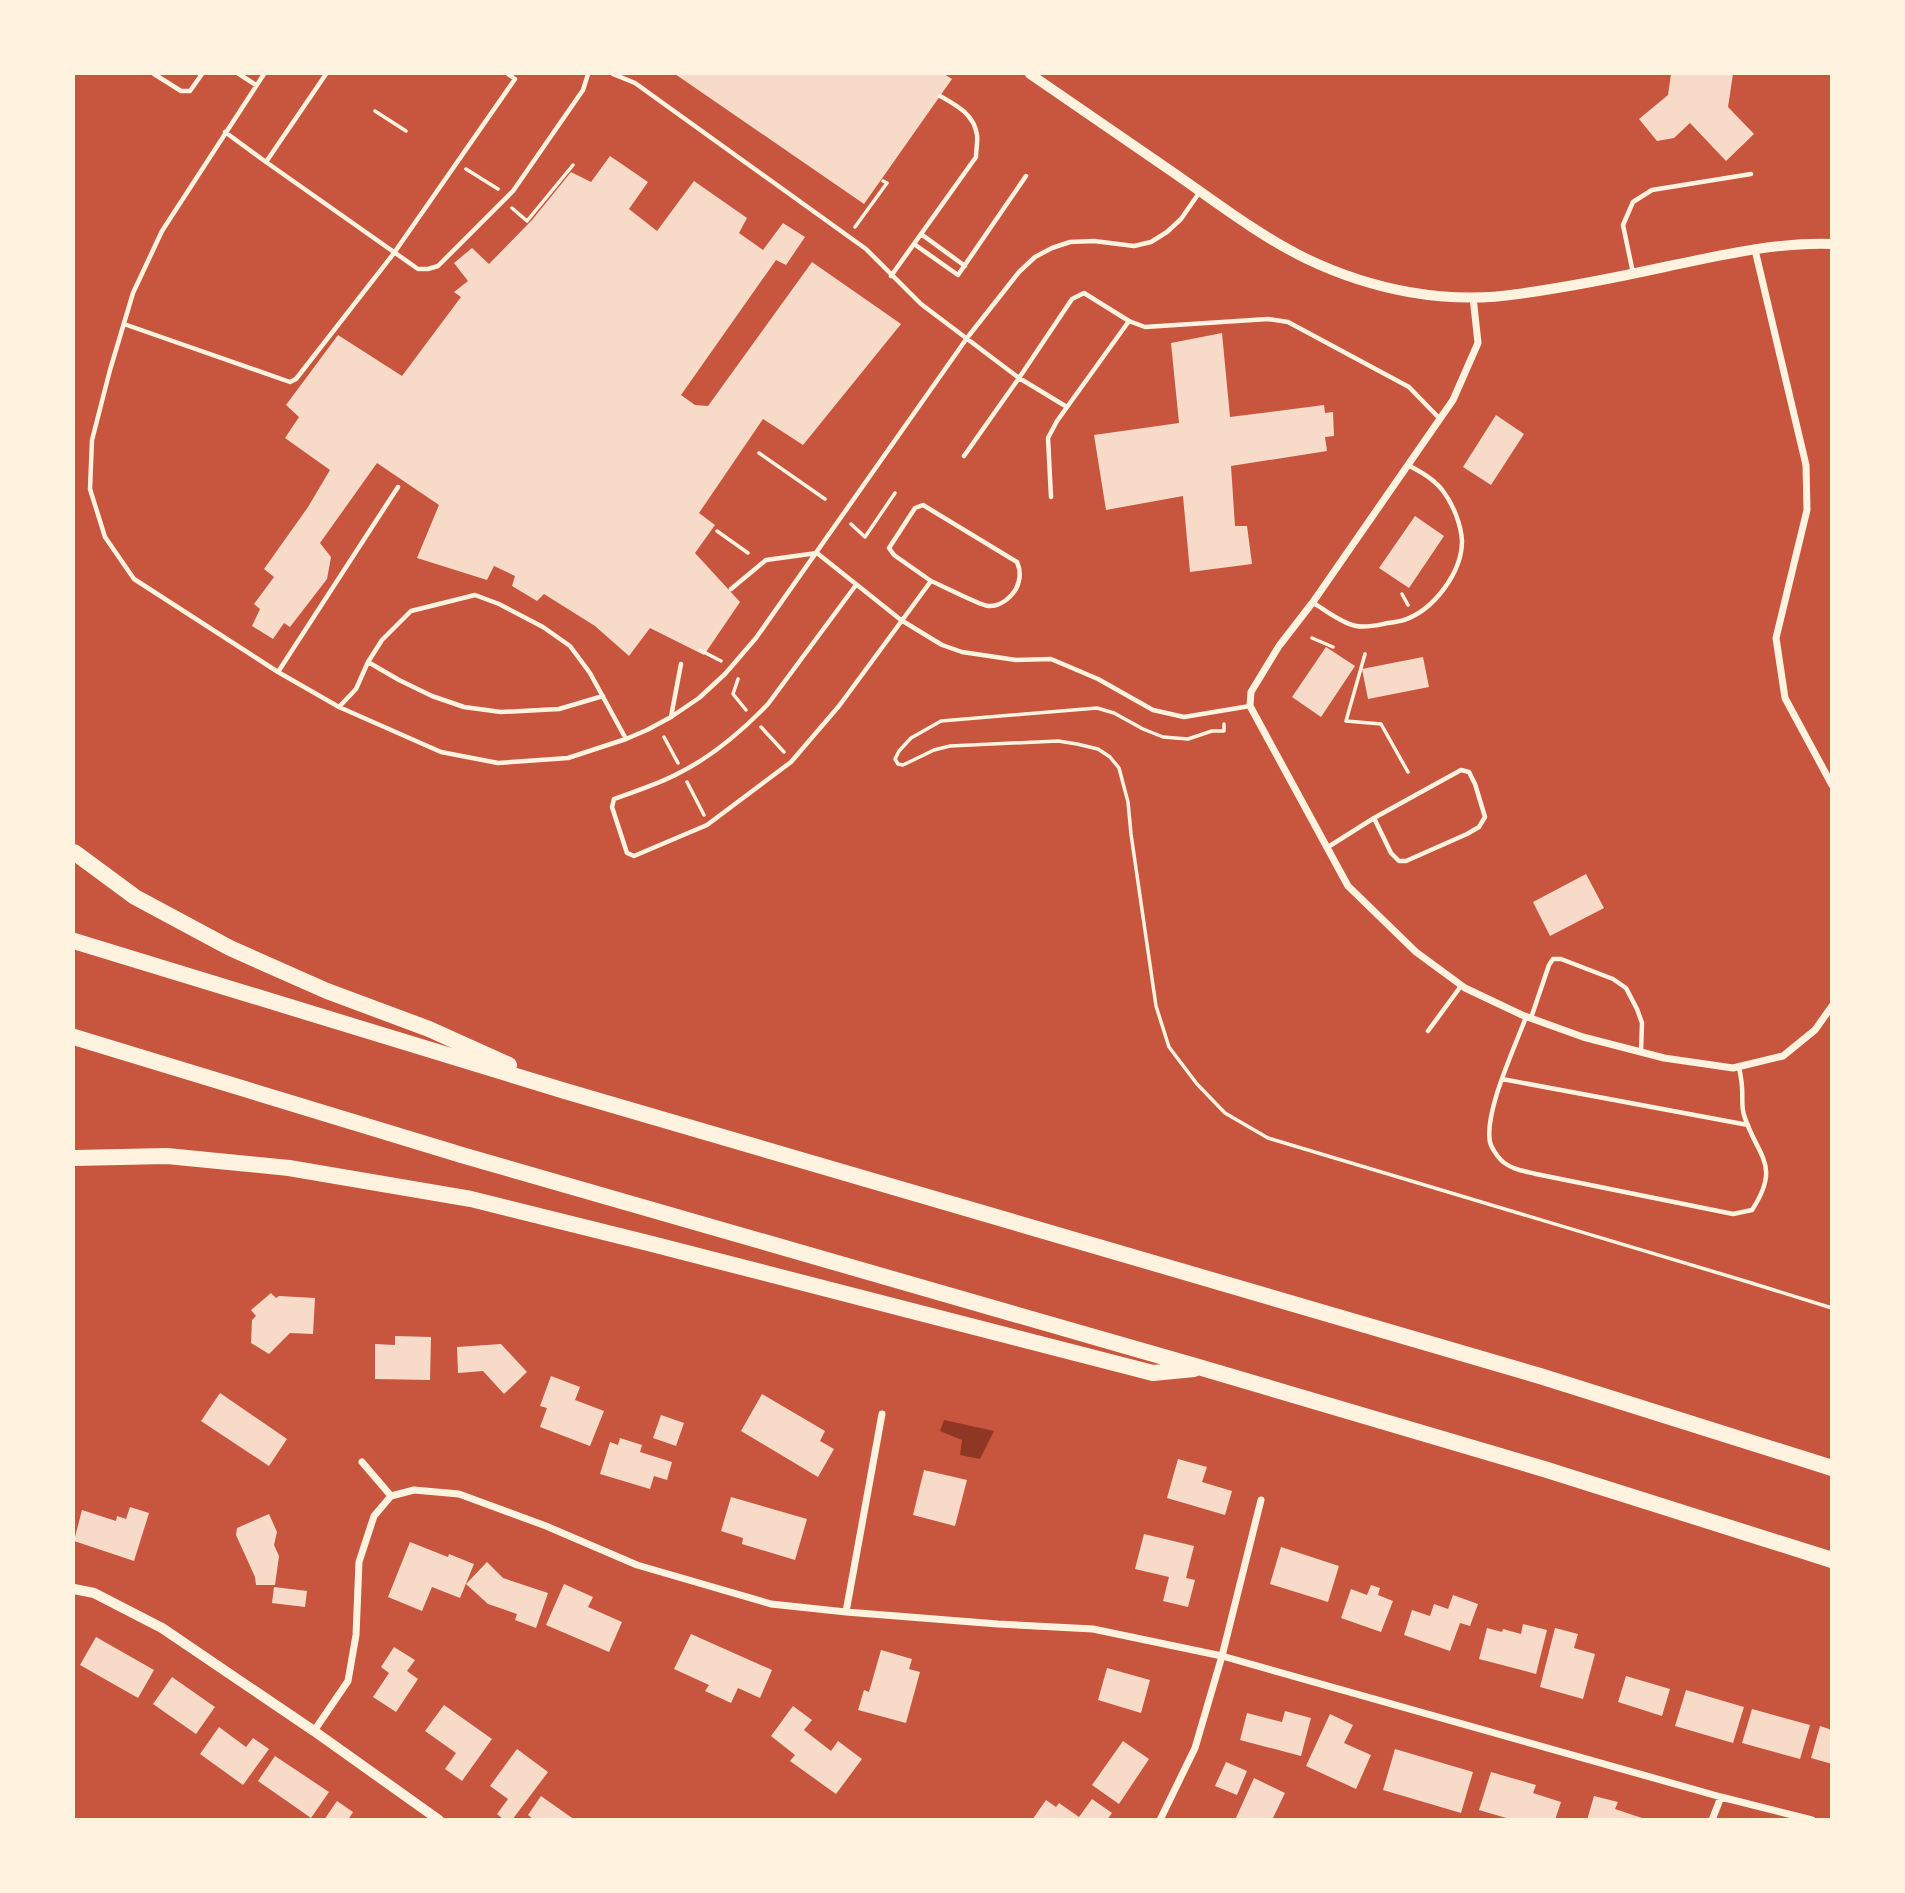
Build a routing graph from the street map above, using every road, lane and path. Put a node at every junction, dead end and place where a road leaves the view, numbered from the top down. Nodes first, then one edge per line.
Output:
1 (154, 74) edge
2 (202, 74) edge
3 (239, 74) edge
4 (264, 74) edge
5 (326, 74) edge
6 (508, 74) edge
7 (588, 74) edge
8 (613, 74) edge
9 (1030, 74) edge
10 (256, 85) junction
11 (940, 96) dead end
12 (375, 111) dead end
13 (406, 131) dead end
14 (225, 132) junction
15 (266, 162) junction
16 (573, 165) dead end
17 (465, 169) dead end
18 (1751, 174) dead end
19 (1026, 176) dead end
20 (883, 181) dead end
21 (500, 190) dead end
22 (1200, 192) junction
23 (511, 207) dead end
24 (854, 229) dead end
25 (921, 234) junction
26 (914, 244) junction
27 (1832, 244) edge
28 (1755, 250) junction
29 (394, 253) junction
30 (965, 266) junction
31 (1634, 274) junction
32 (891, 276) junction
33 (1473, 298) junction
34 (1129, 321) junction
35 (124, 324) junction
36 (967, 338) junction
37 (1020, 378) junction
38 (1067, 407) junction
39 (1440, 419) junction
40 (759, 453) dead end
41 (964, 456) dead end
42 (1408, 465) junction
43 (398, 487) dead end
44 (895, 493) dead end
45 (1051, 497) dead end
46 (825, 499) dead end
47 (849, 522) dead end
48 (717, 531) dead end
49 (748, 553) dead end
50 (817, 553) junction
51 (931, 581) junction
52 (856, 585) junction
53 (731, 589) dead end
54 (1402, 594) dead end
55 (1312, 602) junction
56 (1409, 607) dead end
57 (901, 620) junction
58 (1312, 638) dead end
59 (1333, 647) dead end
60 (700, 650) dead end
61 (1365, 654) dead end
62 (721, 661) dead end
63 (368, 662) junction
64 (681, 664) dead end
65 (278, 673) junction
66 (738, 679) dead end
67 (603, 696) junction
68 (1250, 706) junction
69 (339, 707) junction
70 (748, 712) dead end
71 (671, 717) junction
72 (1224, 724) dead end
73 (760, 725) dead end
74 (664, 737) dead end
75 (626, 739) junction
76 (785, 754) dead end
77 (678, 764) dead end
78 (1408, 772) dead end
79 (686, 780) dead end
80 (1832, 785) edge
81 (704, 816) dead end
82 (1374, 818) junction
83 (1328, 847) junction
84 (74, 852) edge
85 (74, 941) edge
86 (1461, 986) junction
87 (1832, 1006) edge
88 (1529, 1017) junction
89 (1427, 1031) dead end
90 (74, 1037) edge
91 (1641, 1052) junction
92 (1739, 1066) junction
93 (1502, 1079) junction
94 (565, 1091) junction
95 (1748, 1125) junction
96 (74, 1158) edge
97 (1832, 1308) edge
98 (1202, 1368) junction
99 (882, 1413) dead end
100 (362, 1462) dead end
101 (1832, 1468) edge
102 (391, 1496) junction
103 (1261, 1500) dead end
104 (1832, 1560) edge
105 (74, 1589) edge
106 (846, 1612) junction
107 (1222, 1656) junction
108 (314, 1731) junction
109 (1721, 1797) junction
110 (439, 1819) edge
111 (1160, 1819) edge
112 (1712, 1819) edge
113 (1812, 1819) edge

1 - 2 lane
3 - 10 lane
4 - 10 lane
5 - 15 lane
6 - 29 lane
7 - 29 lane
8 - 32 lane
9 - 22 street
10 - 14 lane
11 - 25 lane
12 - 13 path
14 - 15 lane
14 - 35 lane
15 - 29 lane
16 - 23 path
17 - 21 path
18 - 31 lane
19 - 30 lane
20 - 24 path
22 - 33 street
22 - 36 lane
25 - 26 lane
25 - 30 lane
26 - 30 lane
26 - 32 lane
27 - 28 street
28 - 31 street
28 - 80 street
29 - 35 lane
31 - 33 street
32 - 36 lane
33 - 39 street
34 - 37 lane
34 - 38 lane
34 - 39 lane
35 - 65 lane
36 - 37 lane
36 - 50 lane
37 - 38 lane
37 - 41 lane
38 - 45 lane
39 - 42 street
40 - 46 path
42 - 55 street
42 - 55 lane
43 - 65 lane
44 - 47 path
48 - 49 path
50 - 52 lane
50 - 53 lane
50 - 71 lane
51 - 51 lane
51 - 57 lane
52 - 57 lane
52 - 57 lane
54 - 56 path
55 - 68 street
57 - 68 lane
58 - 59 path
60 - 62 path
61 - 78 path
63 - 67 lane
63 - 67 lane
63 - 69 lane
64 - 71 lane
65 - 69 lane
66 - 70 path
67 - 75 lane
68 - 83 street
69 - 75 lane
71 - 75 lane
72 - 97 path
73 - 76 path
74 - 77 path
79 - 81 path
82 - 82 lane
82 - 83 lane
83 - 86 street
84 - 94 highway
85 - 94 highway
86 - 88 street
86 - 89 lane
87 - 92 street
88 - 91 street
88 - 91 lane
88 - 93 lane
90 - 98 highway
91 - 92 street
92 - 95 lane
93 - 95 lane
93 - 95 lane
94 - 101 highway
96 - 98 highway
98 - 104 highway
99 - 106 street
100 - 102 street
102 - 106 street
102 - 108 street
103 - 107 street
105 - 108 street
106 - 107 street
107 - 109 street
107 - 111 street
108 - 110 street
109 - 112 street
109 - 113 street

